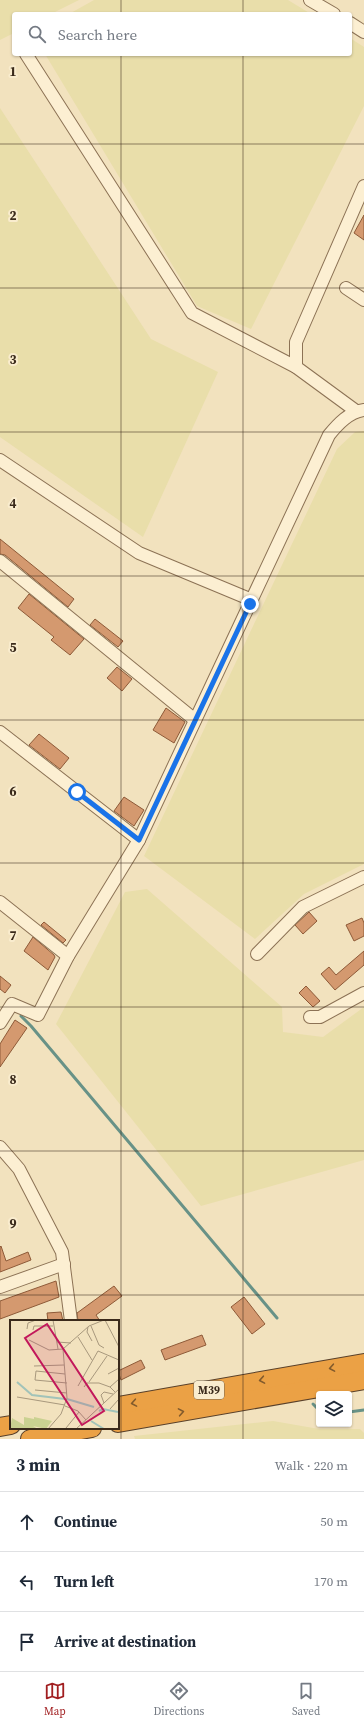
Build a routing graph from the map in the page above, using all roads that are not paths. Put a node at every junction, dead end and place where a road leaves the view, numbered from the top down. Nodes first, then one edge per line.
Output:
1 (310, 0) edge
2 (331, 12) edge
3 (352, 24) edge
4 (364, 32) edge
5 (27, 56) edge
6 (364, 186) edge
7 (346, 288) dead end
8 (364, 300) edge
9 (296, 367) junction
10 (360, 411) edge
11 (0, 460) edge
12 (0, 561) edge
13 (252, 600) junction
14 (195, 720) junction
15 (0, 732) edge
16 (139, 840) junction
17 (364, 877) edge
18 (0, 902) edge
19 (257, 954) dead end
20 (68, 956) junction
21 (364, 993) edge
22 (310, 1017) dead end
23 (0, 1023) edge
24 (0, 1147) edge
25 (64, 1264) junction
26 (0, 1287) edge
27 (71, 1320) edge
28 (364, 1363) edge
29 (364, 1380) edge
30 (119, 1406) edge
31 (119, 1423) edge
32 (10, 1425) edge
33 (0, 1427) edge
34 (86, 1429) edge
35 (30, 1439) edge

1 - 2 street
3 - 4 street
5 - 9 street
6 - 9 street
7 - 8 street
9 - 10 street
10 - 13 street
11 - 13 street
12 - 14 street
13 - 14 street
14 - 16 street
15 - 16 street
16 - 20 street
17 - 19 street
18 - 20 street
20 - 23 street
21 - 22 street
24 - 25 street
25 - 26 street
25 - 27 street
28 -> 30 highway, M39
31 -> 29 highway, M39
32 - 33 highway
34 - 35 highway

